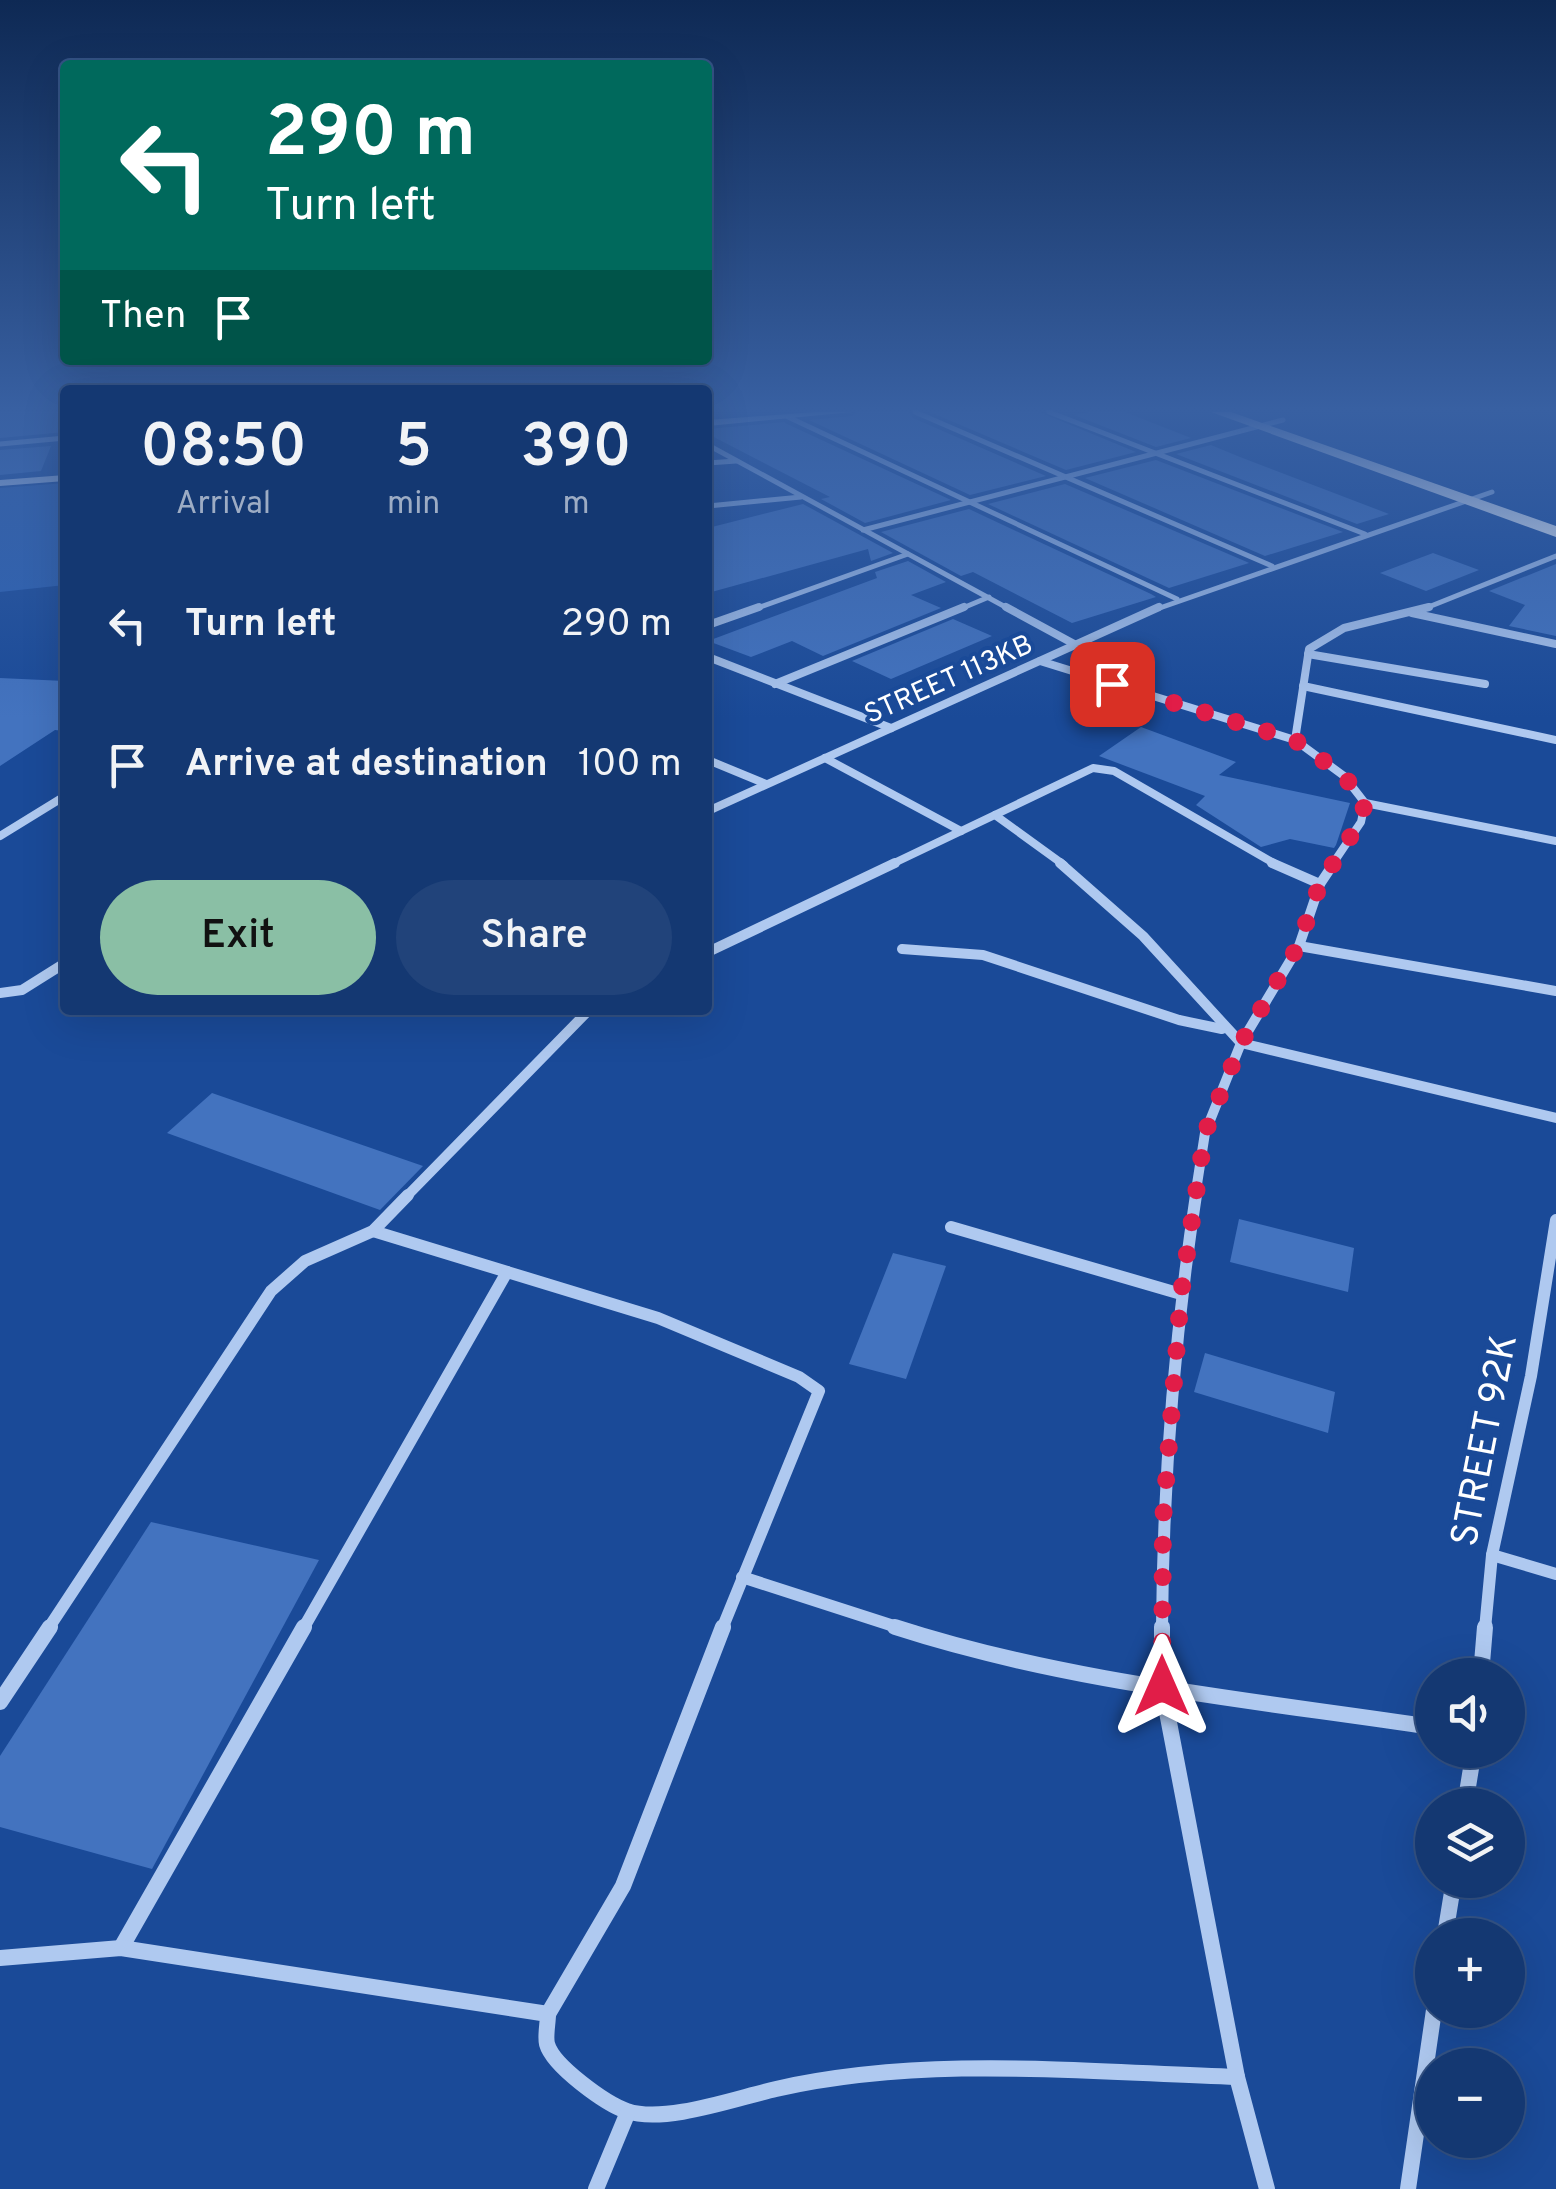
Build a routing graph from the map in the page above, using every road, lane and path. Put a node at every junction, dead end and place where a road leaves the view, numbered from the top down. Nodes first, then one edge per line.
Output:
1 (835, 514) edge
2 (923, 514) edge
3 (1000, 514) edge
4 (1154, 514) edge
5 (1313, 514) edge
6 (1427, 514) edge
7 (1507, 514) edge
8 (864, 530) junction
9 (1556, 532) edge
10 (1366, 535) junction
11 (908, 554) junction
12 (1556, 556) edge
13 (1272, 566) junction
14 (989, 597) junction
15 (1178, 599) junction
16 (1412, 612) junction
17 (712, 624) edge
18 (1076, 644) junction
19 (1556, 644) edge
20 (1308, 654) junction
21 (712, 659) edge
22 (1040, 661) junction
23 (776, 684) junction
24 (1485, 684) dead end
25 (1303, 686) junction
26 (891, 728) junction
27 (1295, 740) junction
28 (1556, 740) edge
29 (825, 758) junction
30 (712, 762) edge
31 (766, 784) junction
32 (60, 798) edge
33 (1365, 803) junction
34 (712, 809) edge
35 (995, 815) junction
36 (961, 831) junction
37 (0, 836) edge
38 (1556, 841) edge
39 (1320, 884) junction
40 (1298, 946) junction
41 (902, 949) dead end
42 (712, 950) edge
43 (60, 966) edge
44 (1556, 991) edge
45 (0, 993) edge
46 (584, 1015) edge
47 (1223, 1029) junction
48 (1241, 1043) junction
49 (1556, 1118) edge
50 (1556, 1220) edge
51 (951, 1227) dead end
52 (373, 1231) junction
53 (507, 1272) junction
54 (1181, 1294) junction
55 (1492, 1554) junction
56 (1556, 1574) edge
57 (742, 1577) junction
58 (1483, 1658) edge
59 (1162, 1686) junction
60 (0, 1702) edge
61 (1415, 1724) edge
62 (121, 1948) junction
63 (0, 1958) edge
64 (548, 2014) junction
65 (1431, 2028) edge
66 (1237, 2078) junction
67 (628, 2112) junction
68 (596, 2189) edge
69 (1267, 2189) edge
70 (1408, 2189) edge

1 - 8 street
2 - 8 street
3 - 15 street
4 - 13 street
5 - 10 street
6 - 10 street, STREET 113KB
7 - 9 highway
8 - 11 street
10 - 13 street, STREET 113KB
11 - 14 street
11 - 17 street
12 - 16 street
13 - 15 street, STREET 113KB
14 - 18 street
14 - 23 street
15 - 18 street, STREET 113KB
16 - 19 street
16 - 20 street
18 - 22 street, STREET 113KB
20 - 24 street
20 - 25 street
21 - 23 street
22 - 26 street, STREET 113KB
22 - 27 street
23 - 26 street
25 - 27 street
25 - 28 street
26 - 29 street, STREET 113KB
27 - 33 street
29 - 31 street, STREET 113KB
29 - 36 street
30 - 31 street
31 - 34 street, STREET 113KB
32 - 37 street
33 - 38 street
33 - 39 street
35 - 36 street
35 - 39 street
35 - 47 street
36 - 42 street
39 - 40 street
40 - 44 street
40 - 48 street
41 - 47 street
43 - 45 street
46 - 52 street
47 - 48 street
48 - 49 street
48 - 54 street
50 - 55 street, STREET 92K
51 - 54 street
52 - 53 street
52 - 60 street
53 - 57 street
53 - 62 street
54 - 59 street
55 - 56 street
55 - 58 street, STREET 92K
57 - 59 street
57 - 64 street
59 - 61 street
59 - 66 street
62 - 63 street
62 - 64 street
64 - 67 street
65 - 70 street
66 - 67 street
66 - 69 street
67 - 68 street

